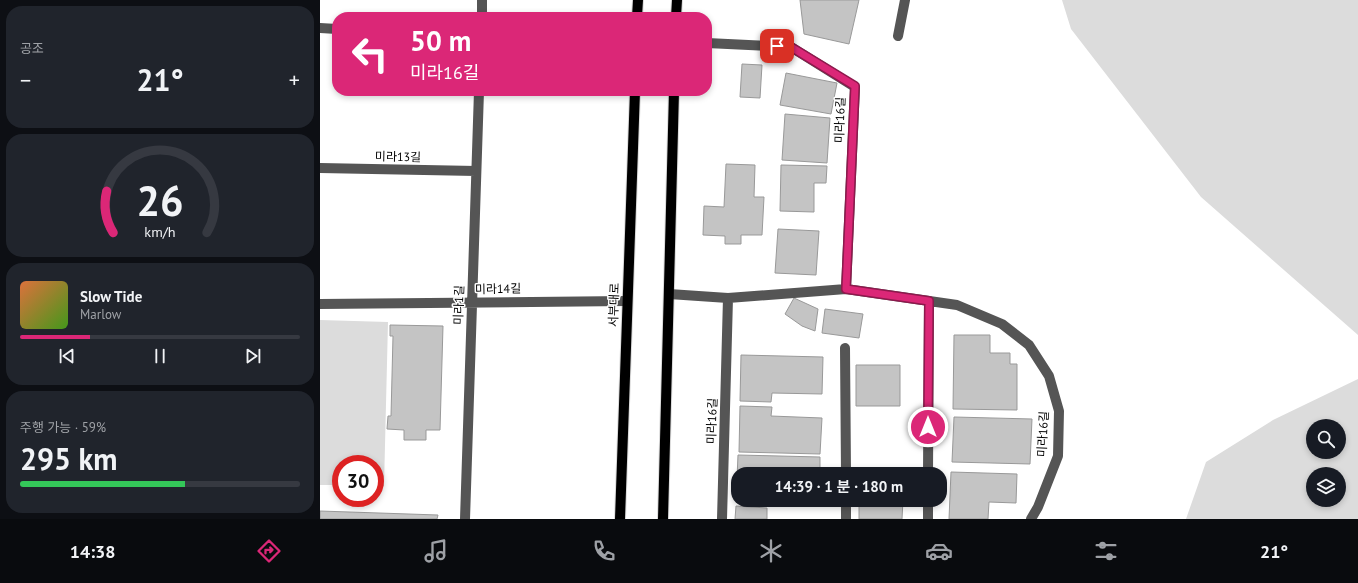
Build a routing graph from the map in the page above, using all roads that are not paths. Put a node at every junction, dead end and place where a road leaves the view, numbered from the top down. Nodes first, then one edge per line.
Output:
1 (482, 0) edge
2 (638, 0) edge
3 (677, 0) edge
4 (905, 0) edge
5 (482, 12) edge
6 (637, 12) edge
7 (676, 12) edge
8 (320, 28) edge
9 (332, 29) edge
10 (898, 36) dead end
11 (712, 43) edge
12 (479, 96) edge
13 (635, 96) edge
14 (674, 96) edge
15 (320, 168) edge
16 (476, 171) junction
17 (846, 289) junction
18 (669, 294) junction
19 (728, 298) junction
20 (627, 301) junction
21 (929, 301) junction
22 (472, 303) junction
23 (320, 304) edge
24 (845, 348) dead end
25 (846, 467) edge
26 (928, 467) edge
27 (846, 507) edge
28 (928, 507) edge
29 (465, 519) edge
30 (620, 519) edge
31 (663, 519) edge
32 (722, 519) edge
33 (846, 519) edge
34 (928, 519) edge
35 (1031, 519) edge

1 - 5 street
2 - 6 main road
3 - 7 main road
4 - 10 street
8 - 9 street
11 - 17 street, 미라16길
12 - 16 street, 미라1길
13 - 20 main road, 서부대로
14 - 18 main road
15 - 16 street, 미라13길
16 - 22 street, 미라1길
17 - 19 street, 미라16길
17 - 21 street, 미라16길
18 - 19 street
18 - 31 main road
19 - 32 street, 미라16길
20 - 22 street, 미라14길
20 - 30 main road, 서부대로
21 - 26 street
21 - 35 street, 미라16길
22 - 23 street, 미라14길
22 - 29 street, 미라1길
24 - 25 street
27 - 33 street
28 - 34 street

